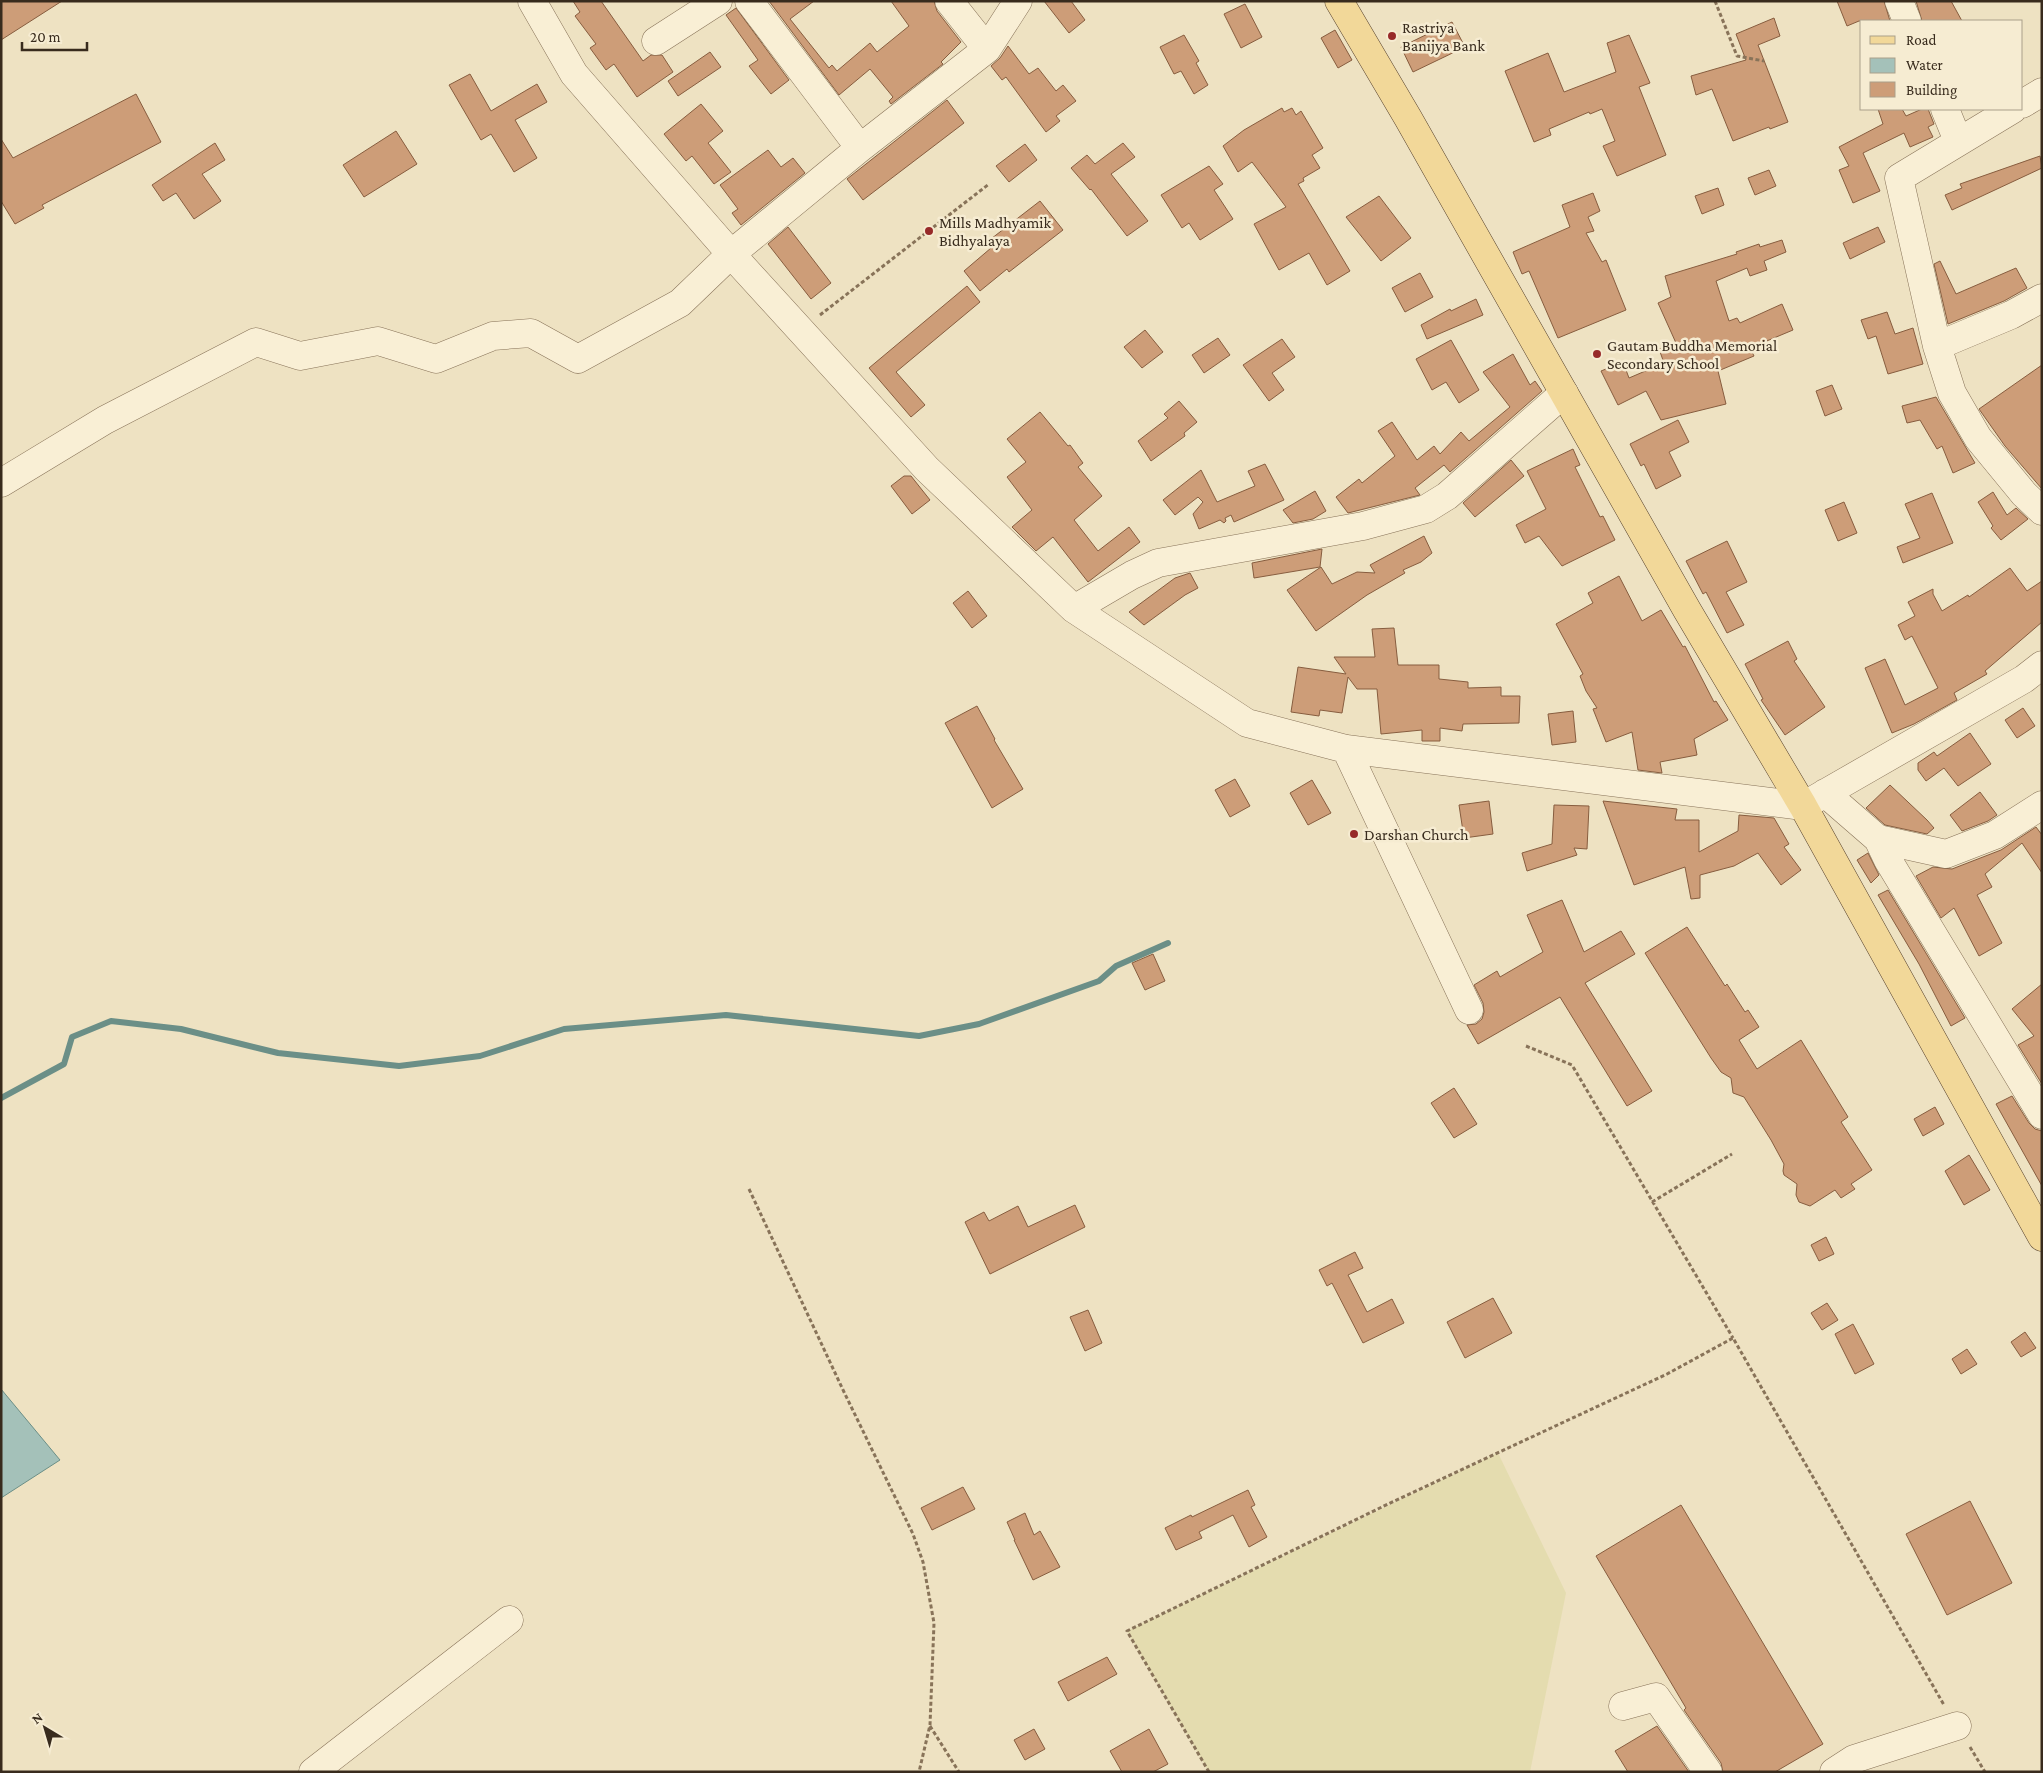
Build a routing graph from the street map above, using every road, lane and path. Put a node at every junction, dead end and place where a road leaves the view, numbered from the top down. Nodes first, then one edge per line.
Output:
1 (532, 1) edge
2 (718, 1) edge
3 (749, 1) edge
4 (950, 1) edge
5 (1018, 1) edge
6 (1339, 1) edge
7 (1715, 1) edge
8 (1899, 1) edge
9 (1907, 20) edge
10 (656, 41) dead end
11 (987, 49) junction
12 (1764, 61) dead end
13 (2042, 92) edge
14 (2023, 103) edge
15 (1944, 110) edge
16 (2011, 110) edge
17 (1958, 141) junction
18 (860, 148) junction
19 (989, 184) dead end
20 (732, 254) junction
21 (2042, 298) edge
22 (802, 330) junction
23 (1938, 346) junction
24 (1564, 393) junction
25 (1, 483) edge
26 (2042, 511) edge
27 (1074, 609) junction
28 (2042, 665) edge
29 (1346, 749) junction
30 (1814, 800) junction
31 (2042, 805) edge
32 (1878, 839) junction
33 (1469, 1010) dead end
34 (1526, 1046) dead end
35 (2042, 1115) edge
36 (1732, 1154) dead end
37 (749, 1189) dead end
38 (1652, 1202) junction
39 (2042, 1237) edge
40 (1733, 1338) junction
41 (509, 1620) dead end
42 (1623, 1706) dead end
43 (930, 1725) junction
44 (1957, 1726) junction
45 (313, 1772) edge
46 (919, 1772) edge
47 (959, 1772) edge
48 (1209, 1772) edge
49 (1708, 1772) edge
50 (1834, 1772) edge
51 (1985, 1772) edge

1 - 20 street
2 - 10 street
3 - 18 street
4 - 11 street
5 - 11 street
6 - 24 main road
7 - 12 path
8 - 9 street
11 - 18 street
13 - 14 street
15 - 17 street
16 - 17 street
17 - 23 street
18 - 20 street
19 - 22 path
20 - 22 street
20 - 25 street
21 - 23 street
22 - 27 street
23 - 26 street
24 - 27 street
24 - 30 main road
27 - 29 street
28 - 30 street
29 - 30 street
29 - 33 street
30 - 32 street
30 - 39 main road
31 - 32 street
32 - 35 street
34 - 38 path
36 - 38 path
37 - 43 path
38 - 40 path
40 - 44 path
40 - 48 path
41 - 45 street
42 - 49 street
43 - 46 path
43 - 47 path
44 - 50 street
44 - 51 path

